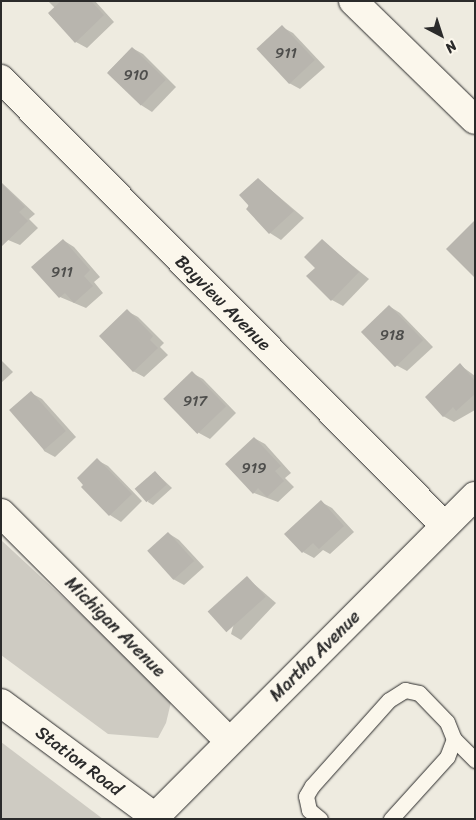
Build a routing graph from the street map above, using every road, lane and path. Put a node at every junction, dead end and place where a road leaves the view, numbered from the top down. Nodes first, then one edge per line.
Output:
1 (354, 1) edge
2 (1, 79) edge
3 (475, 120) edge
4 (475, 496) edge
5 (1, 513) edge
6 (445, 526) junction
7 (1, 703) edge
8 (454, 739) junction
9 (229, 741) junction
10 (475, 760) edge
11 (156, 818) edge
12 (320, 819) edge
13 (392, 819) edge

1 - 3 street
2 - 6 street, Bayview Avenue
4 - 6 street, Martha Avenue
5 - 9 street, Michigan Avenue
6 - 9 street, Martha Avenue
7 - 11 street, Station Road
8 - 10 lane
8 - 12 lane
8 - 13 lane
9 - 11 street, Martha Avenue

